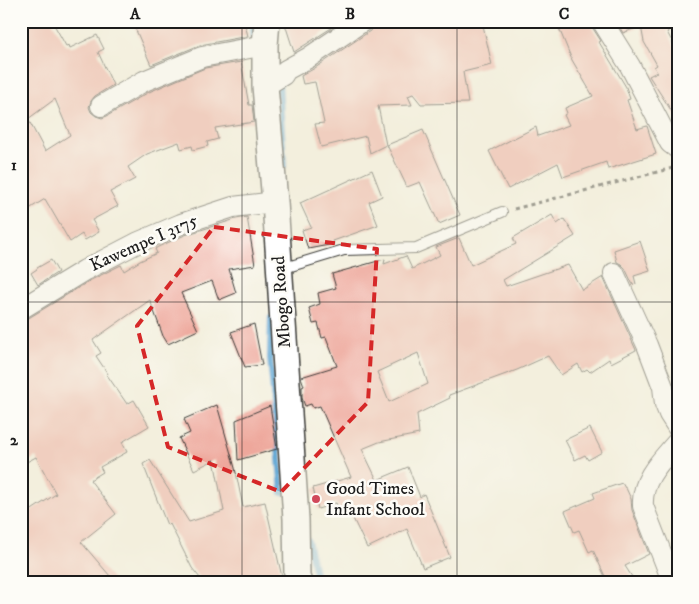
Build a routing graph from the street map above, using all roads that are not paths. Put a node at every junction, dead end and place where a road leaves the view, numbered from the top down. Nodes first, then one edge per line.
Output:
1 (363, 21) edge
2 (602, 21) edge
3 (260, 40) edge
4 (265, 86) junction
5 (102, 106) dead end
6 (678, 149) edge
7 (276, 202) junction
8 (502, 212) road end
9 (280, 269) junction
10 (614, 273) dead end
11 (21, 309) edge
12 (678, 428) edge
13 (678, 441) edge
14 (296, 581) edge
15 (673, 583) edge

1 - 4 street
2 - 6 street
3 - 4 street, Mbogo Road
3 - 5 street
4 - 7 street, Mbogo Road
7 - 9 street, Mbogo Road
7 - 11 street, Kawempe I 3175
8 - 9 lane
9 - 14 street, Mbogo Road
10 - 12 street
13 - 15 street

